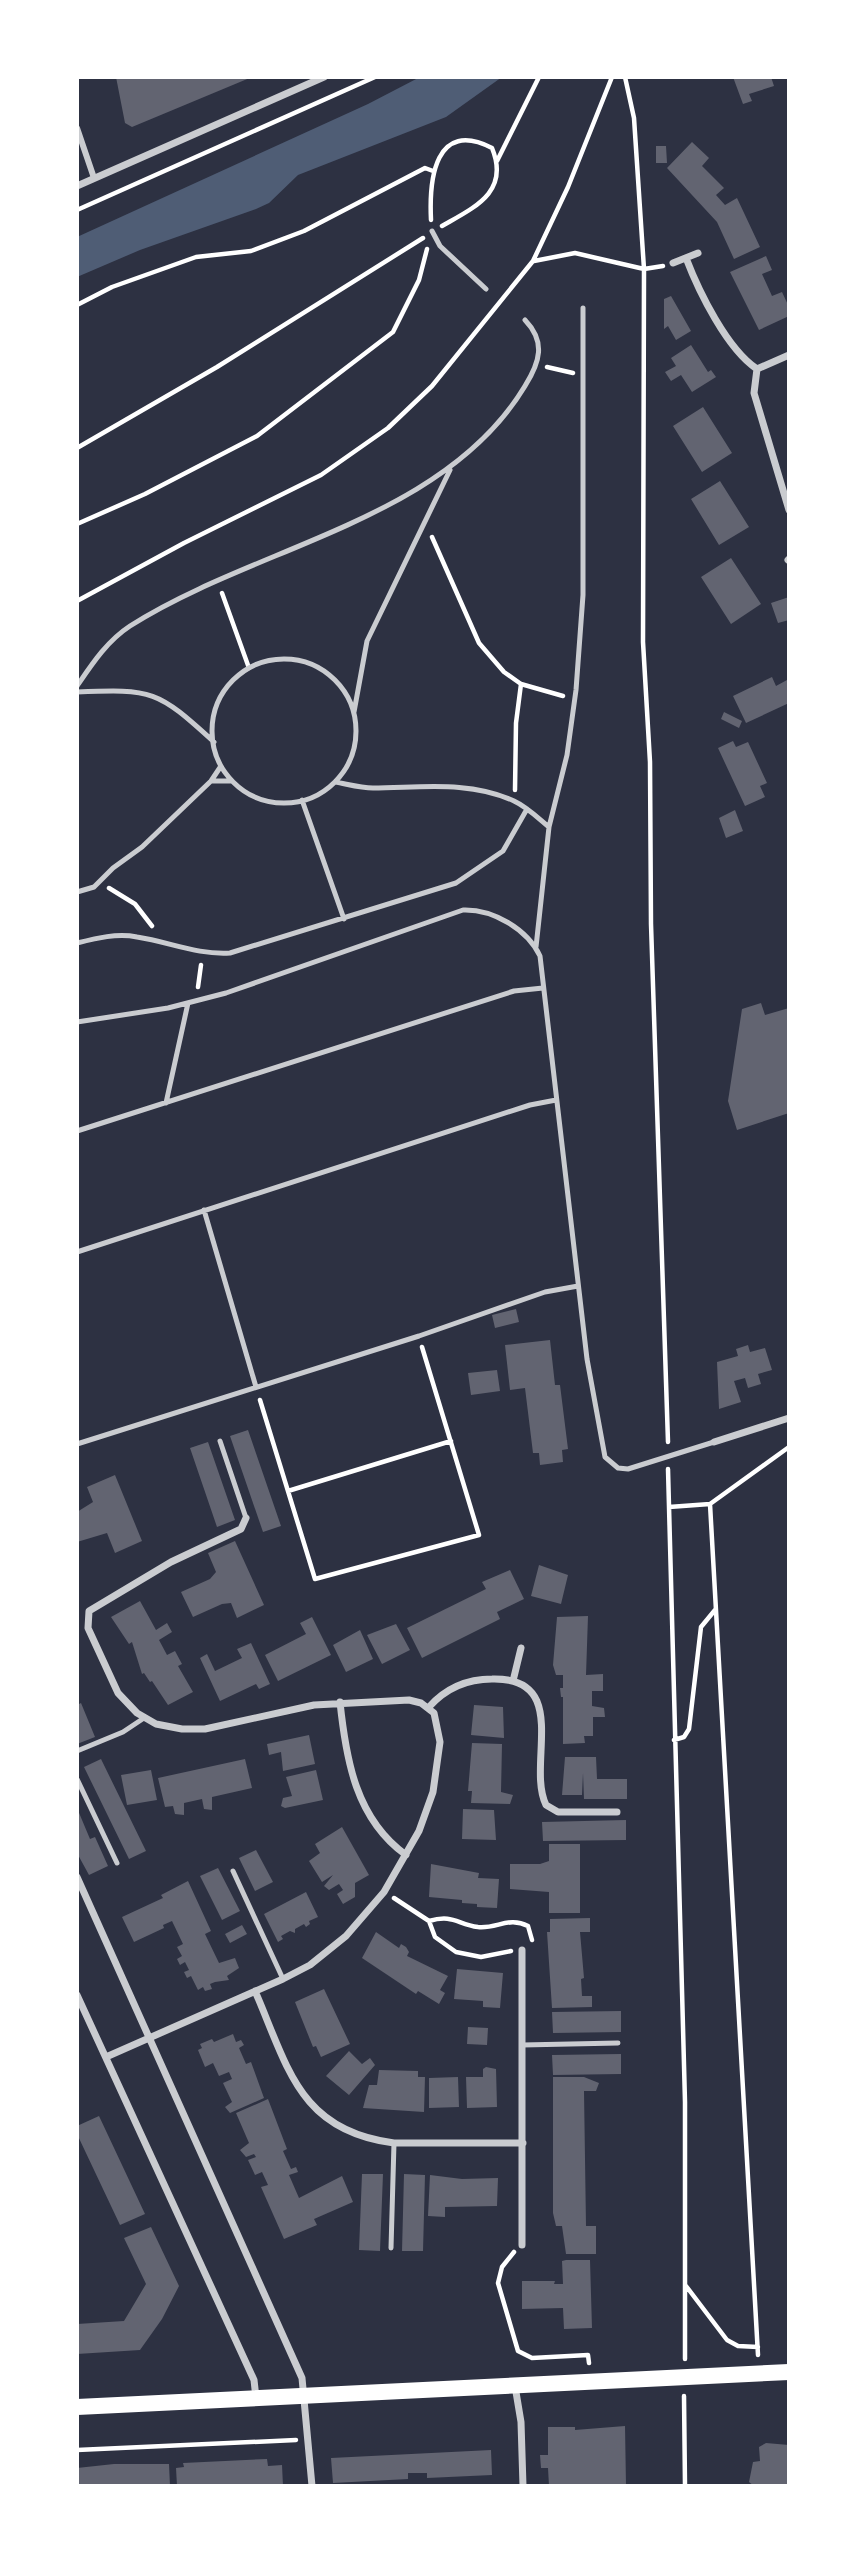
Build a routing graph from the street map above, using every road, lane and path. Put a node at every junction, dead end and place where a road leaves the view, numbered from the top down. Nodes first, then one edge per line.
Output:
1 (324, 77) edge
2 (374, 77) edge
3 (539, 77) edge
4 (612, 77) edge
5 (625, 77) edge
6 (77, 128) edge
7 (497, 161) junction
8 (433, 171) junction
9 (94, 178) junction
10 (77, 186) edge
11 (77, 210) edge
12 (432, 231) junction
13 (698, 253) dead end
14 (686, 258) junction
15 (533, 261) junction
16 (673, 263) dead end
17 (644, 269) junction
18 (485, 289) dead end
19 (77, 305) edge
20 (583, 308) dead end
21 (525, 320) dead end
22 (789, 355) edge
23 (542, 366) dead end
24 (757, 369) junction
25 (584, 376) junction
26 (77, 448) edge
27 (451, 468) junction
28 (789, 510) edge
29 (426, 519) junction
30 (77, 524) edge
31 (217, 579) junction
32 (77, 601) edge
33 (249, 668) junction
34 (521, 684) junction
35 (77, 686) edge
36 (77, 692) edge
37 (573, 700) junction
38 (354, 712) junction
39 (214, 742) junction
40 (221, 766) junction
41 (211, 781) junction
42 (233, 781) junction
43 (335, 782) junction
44 (302, 800) junction
45 (514, 801) junction
46 (527, 810) junction
47 (549, 827) junction
48 (94, 887) junction
49 (77, 892) edge
50 (344, 919) junction
51 (158, 941) junction
52 (77, 943) edge
53 (536, 947) junction
54 (206, 955) junction
55 (544, 988) junction
56 (198, 1001) junction
57 (188, 1003) junction
58 (77, 1021) edge
59 (556, 1100) junction
60 (166, 1103) junction
61 (77, 1131) edge
62 (204, 1210) junction
63 (77, 1252) edge
64 (578, 1286) junction
65 (419, 1336) junction
66 (256, 1387) junction
67 (789, 1418) edge
68 (220, 1441) dead end
69 (451, 1441) junction
70 (714, 1442) joint
71 (77, 1444) edge
72 (789, 1447) edge
73 (668, 1453) dead end
74 (668, 1466) dead end
75 (288, 1491) junction
76 (710, 1504) junction
77 (669, 1507) junction
78 (246, 1518) joint
79 (715, 1610) junction
80 (521, 1648) dead end
81 (513, 1681) junction
82 (340, 1702) junction
83 (429, 1707) junction
84 (144, 1718) junction
85 (674, 1740) junction
86 (77, 1751) edge
87 (77, 1779) edge
88 (617, 1812) dead end
89 (406, 1855) junction
90 (117, 1863) dead end
91 (233, 1871) dead end
92 (77, 1877) edge
93 (384, 1892) junction
94 (429, 1921) junction
95 (522, 1950) junction
96 (283, 1979) junction
97 (255, 1991) junction
98 (77, 1994) edge
99 (150, 2039) junction
100 (618, 2043) dead end
101 (522, 2045) junction
102 (106, 2057) junction
103 (394, 2143) junction
104 (523, 2143) junction
105 (522, 2245) joint
106 (391, 2248) dead end
107 (686, 2285) junction
108 (758, 2347) junction
109 (685, 2366) dead end
110 (789, 2372) edge
111 (760, 2374) junction
112 (590, 2382) junction
113 (515, 2385) junction
114 (684, 2393) dead end
115 (305, 2395) junction
116 (256, 2398) junction
117 (77, 2407) edge
118 (310, 2440) junction
119 (77, 2450) edge
120 (312, 2486) edge
121 (523, 2486) edge
122 (685, 2486) edge

1 - 9 street
2 - 11 path
3 - 7 path
4 - 15 path
5 - 17 path
6 - 9 street
7 - 8 path
7 - 12 path
8 - 12 path
8 - 19 path
9 - 10 street
12 - 18 lane
12 - 26 path
12 - 30 path
13 - 14 street
14 - 16 street
14 - 24 street
15 - 17 path
15 - 32 path
17 - 73 path
20 - 25 lane
21 - 27 lane
22 - 24 street
23 - 25 path
24 - 28 street
25 - 37 lane
27 - 29 lane
27 - 31 lane
29 - 34 path
29 - 38 lane
31 - 33 path
31 - 35 lane
33 - 38 lane
33 - 39 lane
34 - 37 path
34 - 45 path
36 - 39 lane
37 - 47 lane
38 - 43 lane
39 - 40 lane
40 - 41 lane
40 - 42 lane
41 - 42 lane
41 - 48 lane
42 - 44 lane
43 - 44 lane
43 - 45 lane
44 - 50 lane
45 - 46 lane
46 - 47 lane
46 - 50 lane
47 - 53 lane
48 - 49 lane
48 - 51 path
50 - 54 lane
51 - 52 lane
51 - 54 lane
53 - 55 lane
53 - 56 lane
54 - 56 path
55 - 59 lane
55 - 60 lane
56 - 57 lane
57 - 58 lane
57 - 60 lane
59 - 62 lane
59 - 64 lane
60 - 61 lane
62 - 63 lane
62 - 66 lane
64 - 65 lane
64 - 70 lane
65 - 66 lane
65 - 69 path
66 - 71 lane
66 - 75 path
67 - 70 street
68 - 78 lane
69 - 75 path
69 - 75 path
72 - 76 path
74 - 77 path
76 - 77 path
76 - 79 path
77 - 85 path
78 - 84 street
79 - 85 path
79 - 108 path
80 - 81 street
81 - 83 street
81 - 88 street
82 - 83 street
82 - 84 street
82 - 89 street
83 - 89 street
84 - 86 lane
85 - 107 path
87 - 90 lane
89 - 93 street
91 - 96 lane
92 - 99 street
93 - 94 path
93 - 96 street
94 - 95 path
94 - 95 path
95 - 101 street
96 - 97 street
97 - 99 street
97 - 103 street
98 - 102 street
99 - 102 street
99 - 115 street
100 - 101 lane
101 - 104 street
102 - 116 street
103 - 104 street
103 - 106 lane
104 - 105 street
105 - 112 path
107 - 108 path
107 - 109 path
108 - 111 path
110 - 111 main road
111 - 112 main road
112 - 113 main road
113 - 115 main road
113 - 121 street
114 - 122 path
115 - 116 main road
115 - 118 street
116 - 117 main road
118 - 119 path
118 - 120 street

